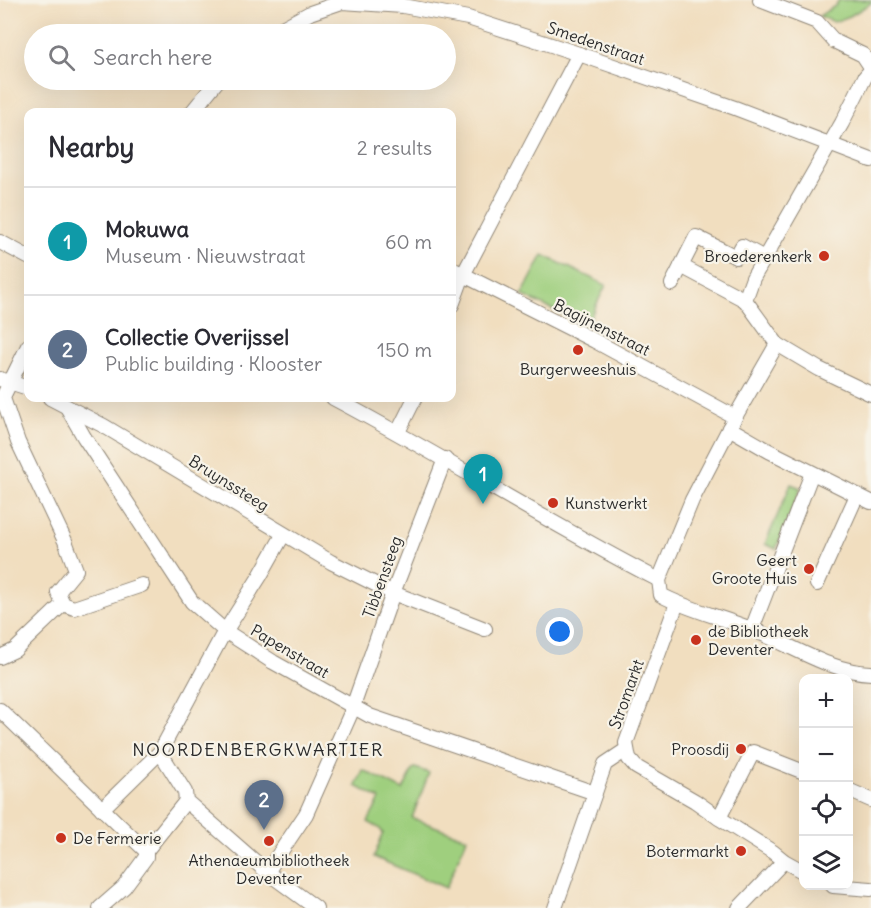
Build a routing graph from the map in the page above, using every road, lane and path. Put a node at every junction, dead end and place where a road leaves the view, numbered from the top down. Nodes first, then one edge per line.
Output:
1 (760, 0) edge
2 (404, 3) edge
3 (290, 24) edge
4 (579, 54) junction
5 (871, 68) edge
6 (210, 90) edge
7 (195, 108) edge
8 (828, 145) junction
9 (871, 160) edge
10 (0, 242) edge
11 (24, 255) edge
12 (764, 258) junction
13 (681, 266) junction
14 (457, 272) edge
15 (672, 284) dead end
16 (745, 300) junction
17 (777, 344) junction
18 (24, 352) edge
19 (5, 381) edge
20 (24, 387) edge
21 (871, 394) edge
22 (1, 400) edge
23 (57, 402) edge
24 (341, 402) edge
25 (413, 402) edge
26 (68, 409) junction
27 (732, 423) junction
28 (398, 432) junction
29 (445, 459) junction
30 (812, 473) junction
31 (857, 495) junction
32 (871, 502) edge
33 (283, 535) junction
34 (659, 580) junction
35 (817, 584) dead end
36 (142, 585) dead end
37 (393, 593) junction
38 (63, 603) junction
39 (677, 603) junction
40 (485, 629) dead end
41 (752, 629) junction
42 (225, 631) junction
43 (0, 657) edge
44 (871, 673) edge
45 (353, 708) junction
46 (0, 710) edge
47 (626, 750) junction
48 (160, 752) junction
49 (799, 770) edge
50 (853, 792) edge
51 (595, 793) junction
52 (871, 800) edge
53 (186, 801) junction
54 (102, 809) junction
55 (718, 818) junction
56 (146, 851) junction
57 (784, 861) junction
58 (799, 869) edge
59 (267, 872) junction
60 (853, 887) edge
61 (871, 889) edge
62 (110, 905) edge
63 (316, 908) edge
64 (555, 908) edge
65 (740, 908) edge

1 - 5 street
2 - 3 street, Smedenstraat
2 - 4 street, Smedenstraat
4 - 8 street, Smedenstraat
4 - 14 street
5 - 8 street
6 - 7 street
8 - 9 street, Smedenstraat
8 - 12 street
10 - 11 street
12 - 13 street
12 - 16 street
13 - 15 street
13 - 16 street
14 - 27 street, Bagijnenstraat
16 - 17 street
17 - 21 street
17 - 27 street
18 - 19 street
19 - 20 street
19 - 22 street
22 - 38 street
23 - 26 street, Bruynssteeg
24 - 28 street
25 - 28 street
26 - 33 street, Bruynssteeg
26 - 42 street, Papenstraat
27 - 30 street, Bagijnenstraat
27 - 34 street
28 - 29 street
29 - 34 street
29 - 37 street, Tibbensteeg
30 - 31 street, Bagijnenstraat
30 - 41 street
31 - 32 street, Bagijnenstraat
31 - 35 street
33 - 37 street, Bruynssteeg
33 - 42 street
34 - 39 street
36 - 38 street
37 - 40 street, Bruynssteeg
37 - 45 street, Tibbensteeg
38 - 43 street
39 - 41 street
39 - 47 street, Stromarkt
41 - 44 street
42 - 45 street, Papenstraat
42 - 48 street
45 - 51 street, Papenstraat
45 - 59 street, Tibbensteeg
46 - 54 street
47 - 51 street
47 - 55 street, Stromarkt
48 - 53 street
48 - 54 street
49 - 55 street
50 - 52 street
51 - 64 street
53 - 56 street
53 - 59 street
54 - 56 street
55 - 57 street, Stromarkt
56 - 62 street
57 - 58 street, Stromarkt
57 - 65 street
59 - 63 street
60 - 61 street

